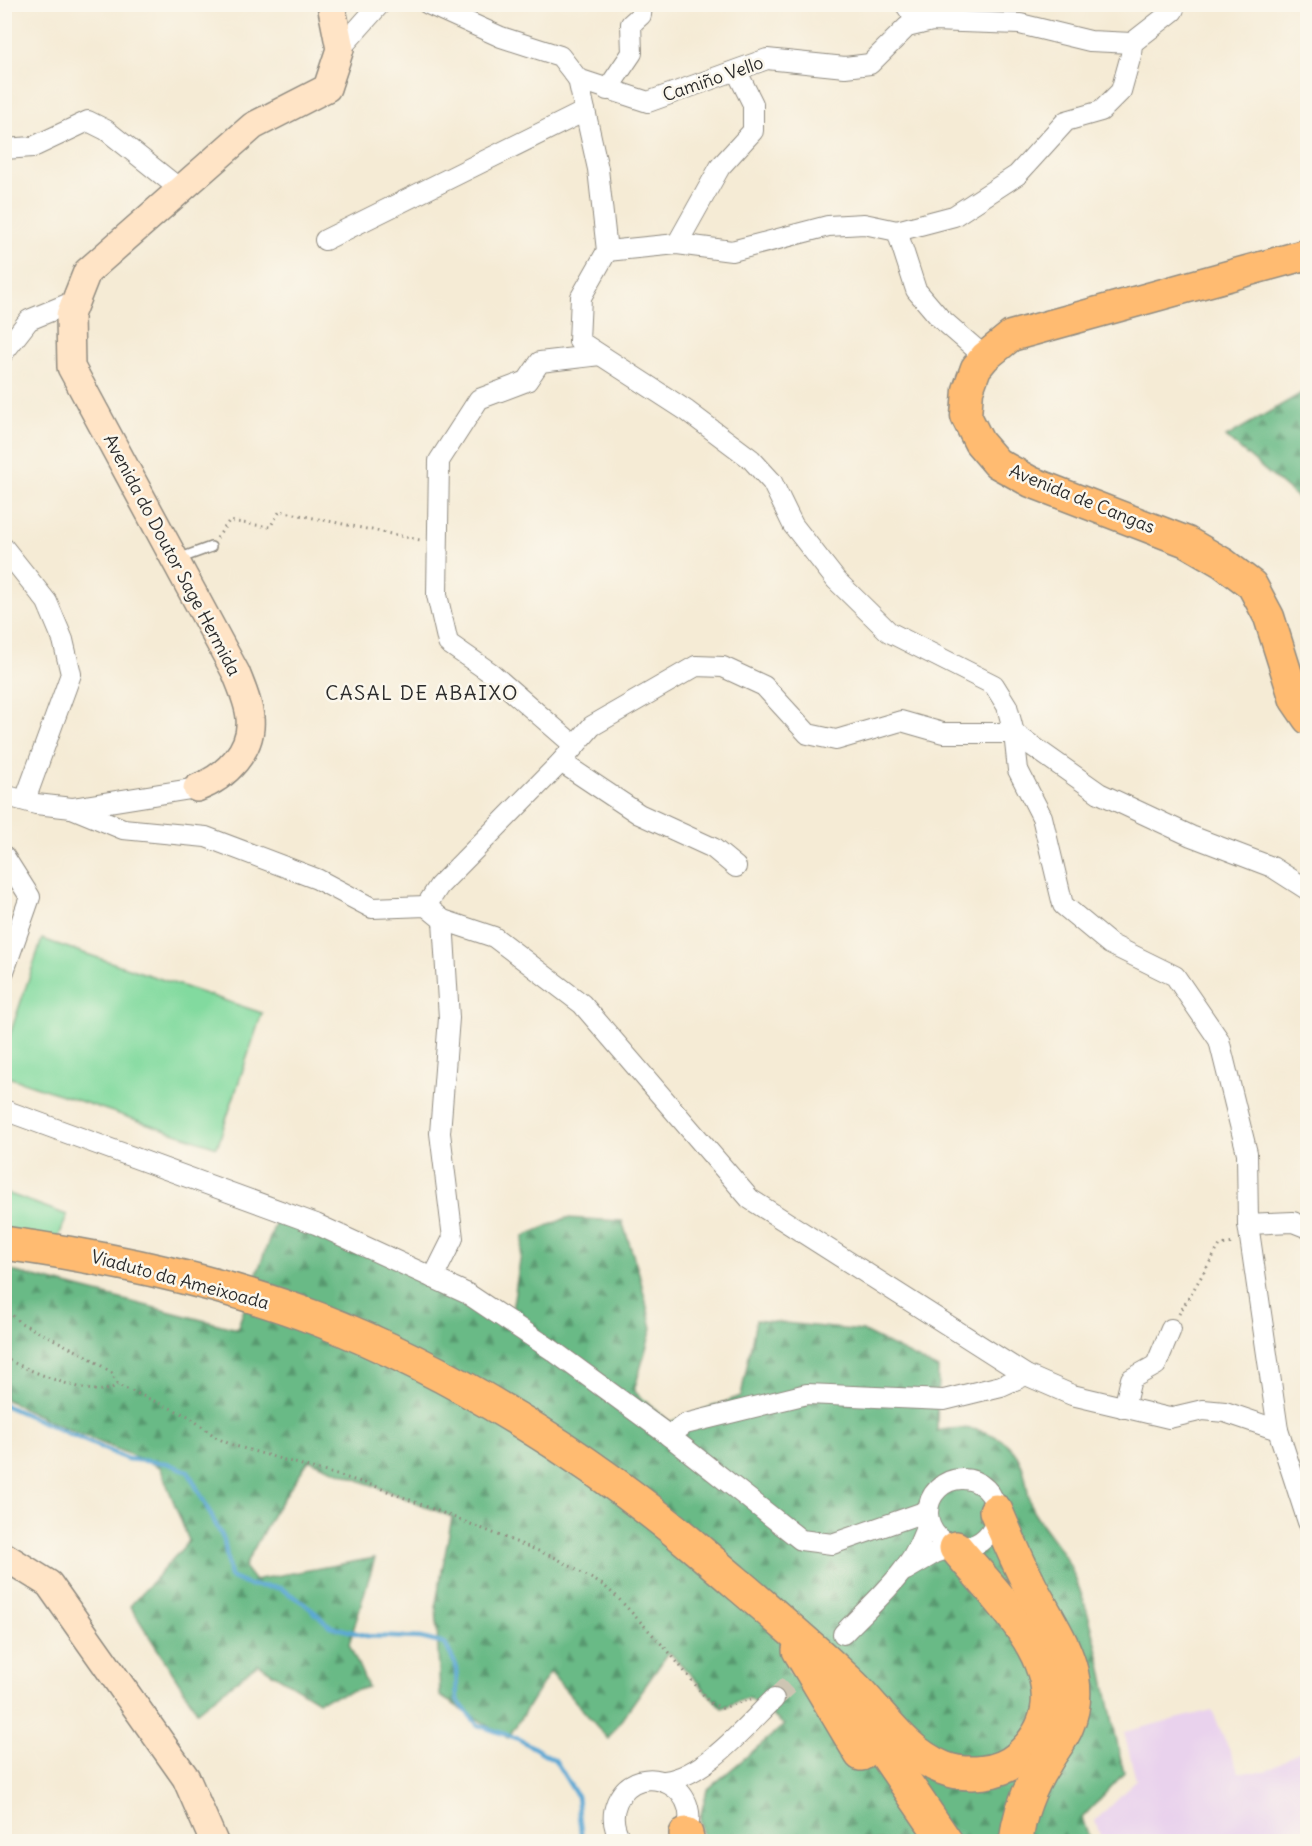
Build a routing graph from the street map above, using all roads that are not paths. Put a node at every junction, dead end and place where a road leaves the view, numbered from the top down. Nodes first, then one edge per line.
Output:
1 (331, 4) edge
2 (380, 4) edge
3 (428, 4) edge
4 (642, 4) edge
5 (905, 4) edge
6 (1176, 4) edge
7 (919, 24) junction
8 (1132, 43) junction
9 (340, 49) junction
10 (737, 72) junction
11 (578, 79) junction
12 (607, 90) junction
13 (585, 111) junction
14 (4, 149) edge
15 (181, 190) junction
16 (897, 231) junction
17 (325, 240) dead end
18 (678, 244) junction
19 (607, 251) junction
20 (1308, 254) edge
21 (75, 301) junction
22 (4, 352) edge
23 (600, 355) junction
24 (985, 357) junction
25 (211, 547) road end
26 (4, 548) edge
27 (176, 560) junction
28 (1308, 719) edge
29 (1014, 733) junction
30 (575, 746) junction
31 (561, 762) junction
32 (197, 788) joint
33 (4, 795) edge
34 (25, 800) junction
35 (72, 808) junction
36 (4, 856) edge
37 (736, 867) dead end
38 (1308, 890) edge
39 (426, 906) junction
40 (443, 920) junction
41 (4, 971) edge
42 (4, 1110) edge
43 (1248, 1224) junction
44 (1308, 1228) edge
45 (4, 1243) edge
46 (433, 1278) junction
47 (1171, 1329) road end
48 (1026, 1375) junction
49 (1124, 1408) junction
50 (1278, 1430) junction
51 (669, 1436) junction
52 (996, 1511) junction
53 (928, 1515) junction
54 (1308, 1522) edge
55 (955, 1547) junction
56 (4, 1556) edge
57 (901, 1573) junction
58 (748, 1594) junction
59 (843, 1634) tunnel mouth
60 (799, 1650) junction
61 (769, 1704) tunnel mouth
62 (716, 1754) junction
63 (666, 1781) junction
64 (686, 1831) edge
65 (214, 1842) edge
66 (622, 1842) edge
67 (918, 1842) edge
68 (946, 1842) edge
69 (1016, 1842) edge

1 - 9 street
2 - 9 street
3 - 11 street
4 - 12 street
5 - 7 street
6 - 8 street
7 - 8 street, Camiño Vello
7 - 10 street, Camiño Vello
8 - 16 street
9 - 15 street, Avenida do Doutor Sage Hermida
10 - 12 street, Camiño Vello
10 - 18 street
11 - 12 street
11 - 13 street
13 - 17 street
13 - 19 street
14 - 15 street
15 - 21 street, Avenida do Doutor Sage Hermida
16 - 18 street
16 - 24 street
18 - 19 street
19 - 23 street
20 - 24 main road, Avenida de Cangas
21 - 22 street
21 - 27 street, Avenida do Doutor Sage Hermida
23 - 29 street
23 - 30 street
24 - 28 main road, Avenida de Cangas
25 - 27 lane
26 - 34 street
27 - 32 street, Avenida do Doutor Sage Hermida
29 - 30 street
29 - 38 street
29 - 43 street
30 - 31 street
31 - 37 street
31 - 39 street
32 - 35 street, Avenida do Doutor Sage Hermida
33 - 34 street, Avenida do Doutor Sage Hermida
34 - 35 street, Avenida do Doutor Sage Hermida
35 - 39 street
36 - 41 street
39 - 40 street
40 - 46 street
40 - 48 street
42 - 46 street
43 - 44 street
43 - 50 street
45 - 58 highway, Viaduto da Ameixoada
46 - 51 street
47 - 49 street
48 - 49 street
48 - 51 street
49 - 50 street
50 - 54 street
51 - 53 street
52 - 53 street
52 - 55 street
52 - 69 highway
53 - 55 street
53 - 57 street
55 - 57 street
55 - 58 highway
56 - 65 street
57 - 59 street
58 - 60 highway
60 - 67 highway
60 - 68 highway
61 - 62 street
62 - 63 street
62 - 64 street
63 - 64 street
63 - 66 street

